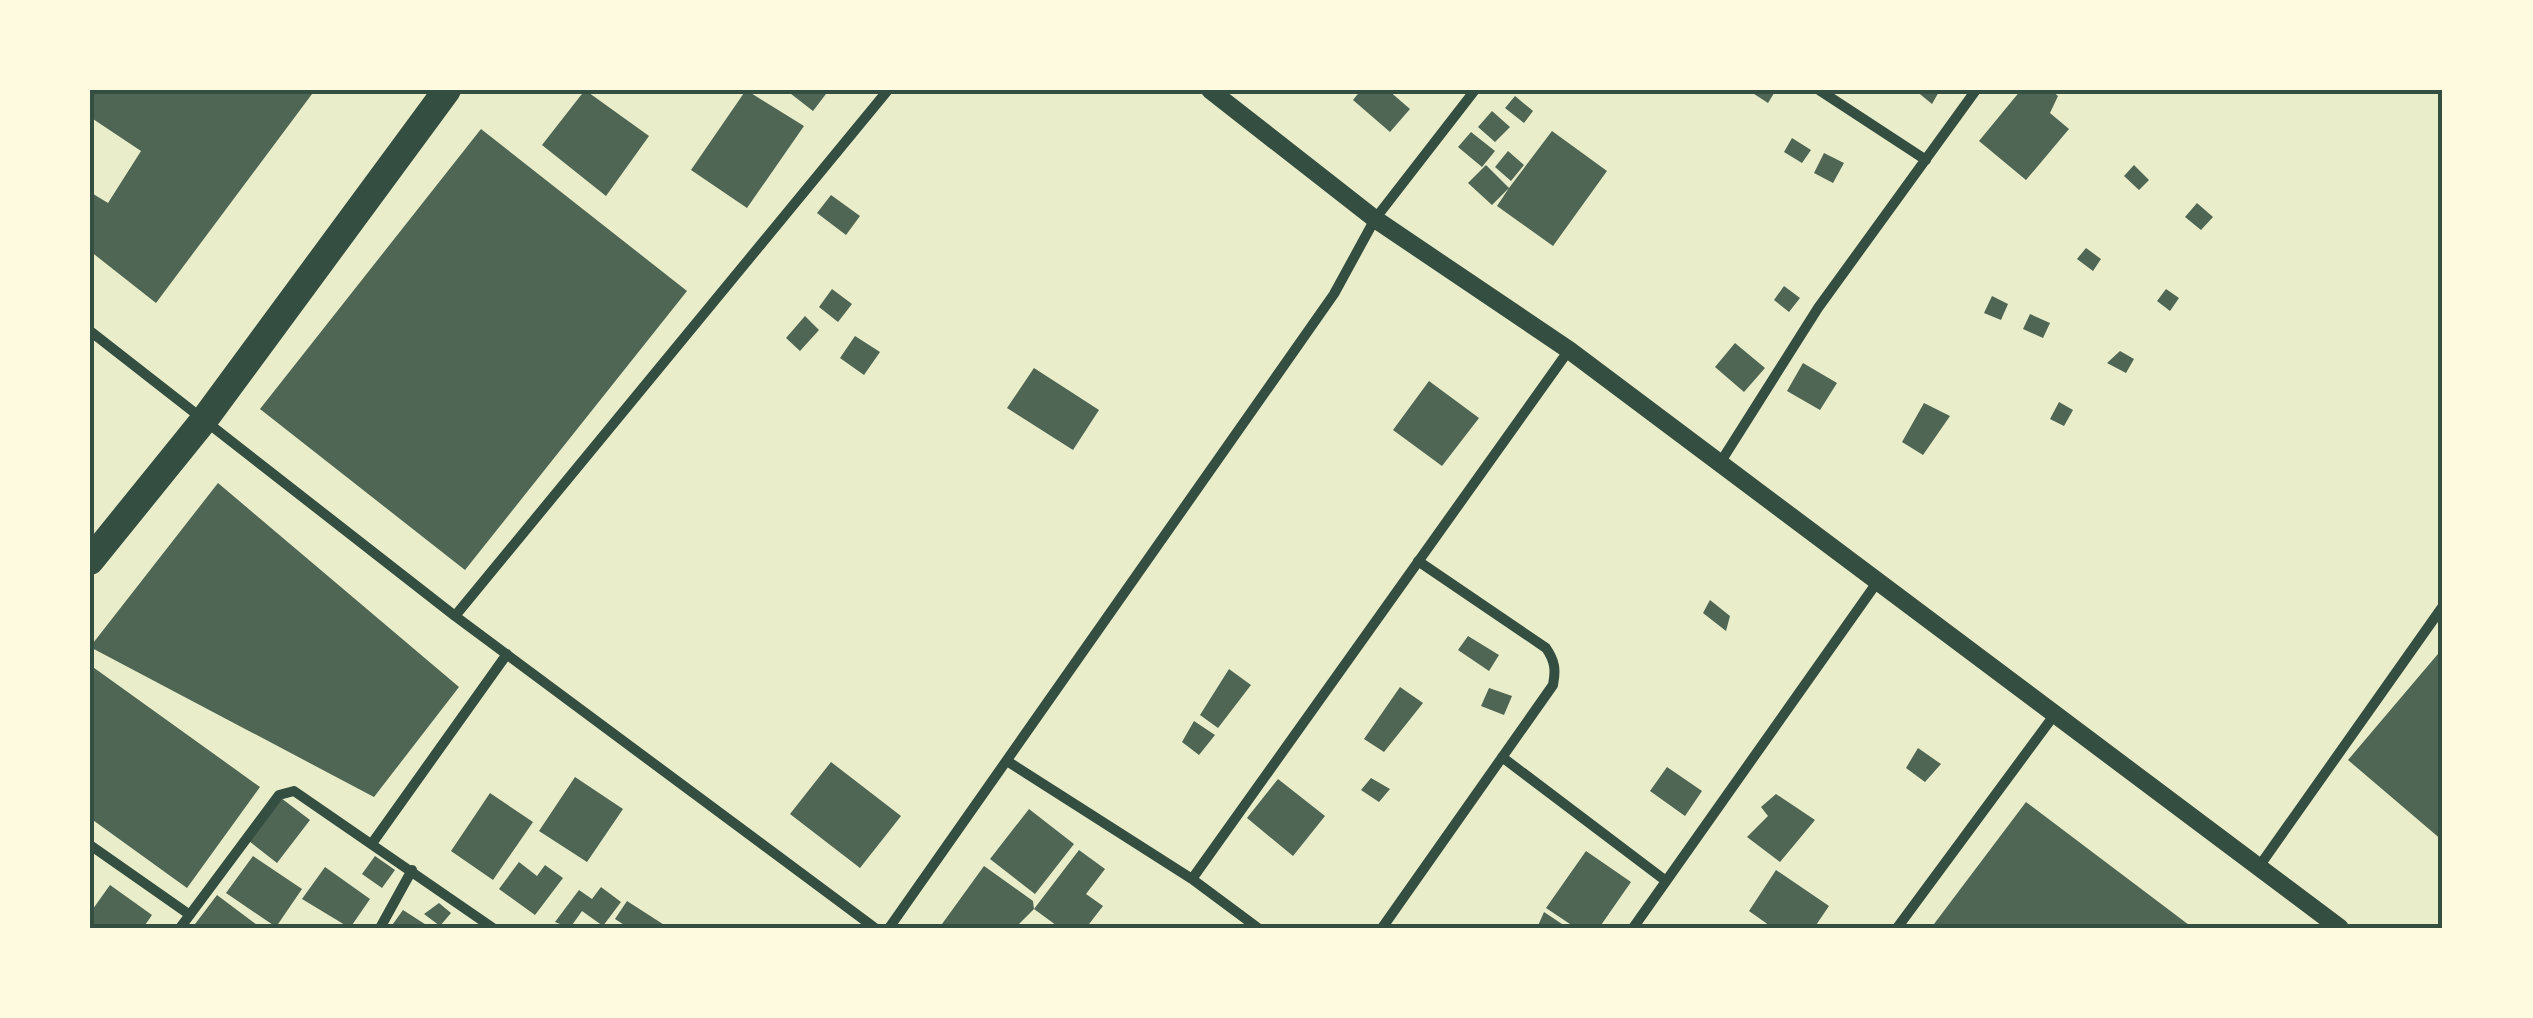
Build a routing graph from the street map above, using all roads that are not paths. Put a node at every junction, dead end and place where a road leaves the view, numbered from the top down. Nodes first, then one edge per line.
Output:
1 (447, 90) edge
2 (888, 90) edge
3 (1210, 90) edge
4 (1475, 90) edge
5 (1820, 90) edge
6 (1976, 90) edge
7 (1926, 160) junction
8 (1375, 219) junction
9 (90, 332) edge
10 (1569, 350) junction
11 (204, 420) junction
12 (1720, 463) junction
13 (1418, 561) junction
14 (90, 562) edge
15 (1878, 581) junction
16 (2443, 606) edge
17 (455, 616) junction
18 (507, 654) junction
19 (2055, 714) junction
20 (1502, 756) junction
21 (1008, 761) junction
22 (373, 842) junction
23 (90, 845) edge
24 (2258, 868) junction
25 (412, 870) junction
26 (1192, 879) junction
27 (1666, 881) junction
28 (190, 915) junction
29 (180, 928) edge
30 (380, 928) edge
31 (493, 928) edge
32 (875, 928) edge
33 (889, 928) edge
34 (1258, 928) edge
35 (1382, 928) edge
36 (1633, 928) edge
37 (1896, 928) edge
38 (2340, 928) edge

1 - 11 highway
2 - 17 street
3 - 8 street
4 - 8 street
5 - 7 street
6 - 7 street
7 - 12 street
8 - 10 street
8 - 21 street
9 - 11 street
10 - 12 street
10 - 13 street
11 - 14 highway
11 - 17 street
12 - 15 street
13 - 20 street
13 - 26 street
15 - 19 street
15 - 27 street
16 - 24 street
17 - 18 street
18 - 22 street
18 - 32 street
19 - 24 street
19 - 37 street
20 - 27 street
20 - 35 street
21 - 26 street
21 - 33 street
22 - 25 street
22 - 28 street
23 - 28 street
24 - 38 street
25 - 30 street
25 - 31 street
26 - 34 street
27 - 36 street
28 - 29 street

